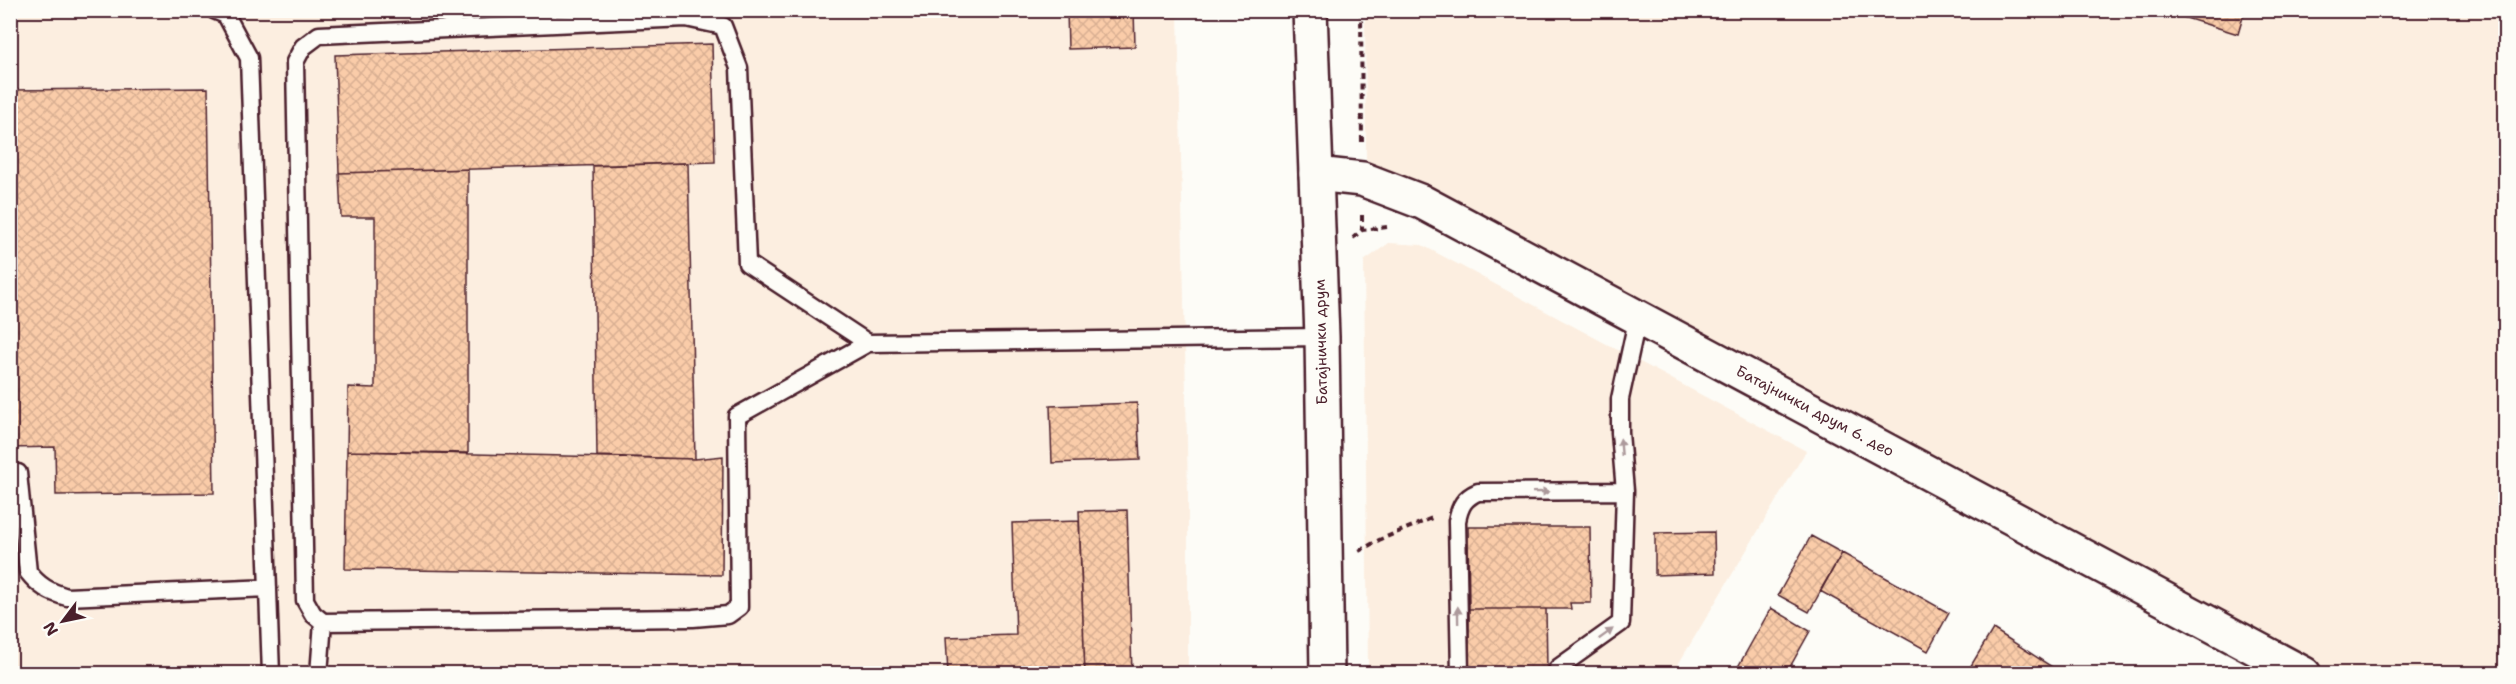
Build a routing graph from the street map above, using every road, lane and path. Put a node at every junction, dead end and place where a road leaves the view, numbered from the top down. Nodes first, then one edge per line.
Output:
1 (214, 10) edge
2 (1310, 10) edge
3 (1361, 10) edge
4 (1316, 174) junction
5 (1362, 179) junction
6 (1638, 316) junction
7 (1322, 337) junction
8 (868, 343) junction
9 (18, 473) dead end
10 (1625, 491) junction
11 (1460, 507) junction
12 (1326, 570) junction
13 (268, 588) junction
14 (323, 622) junction
15 (1558, 668) dead end
16 (271, 674) edge
17 (319, 674) edge
18 (1327, 674) edge
19 (1460, 674) edge
20 (2304, 674) edge

1 - 13 lane
2 - 4 street, Батајнички друм
3 - 5 path
4 - 5 street, Батајнички друм 6. део
4 - 7 street, Батајнички друм
5 - 6 street, Батајнички друм 6. део
10 -> 6 lane
6 - 20 street, Батајнички друм 6. део
7 - 8 lane
7 - 12 street, Батајнички друм
8 - 14 lane
8 - 14 lane
9 - 13 lane
11 -> 10 lane
15 -> 10 lane
11 - 12 path
19 -> 11 lane
12 - 18 street, Батајнички друм
13 - 16 lane
14 - 17 lane

